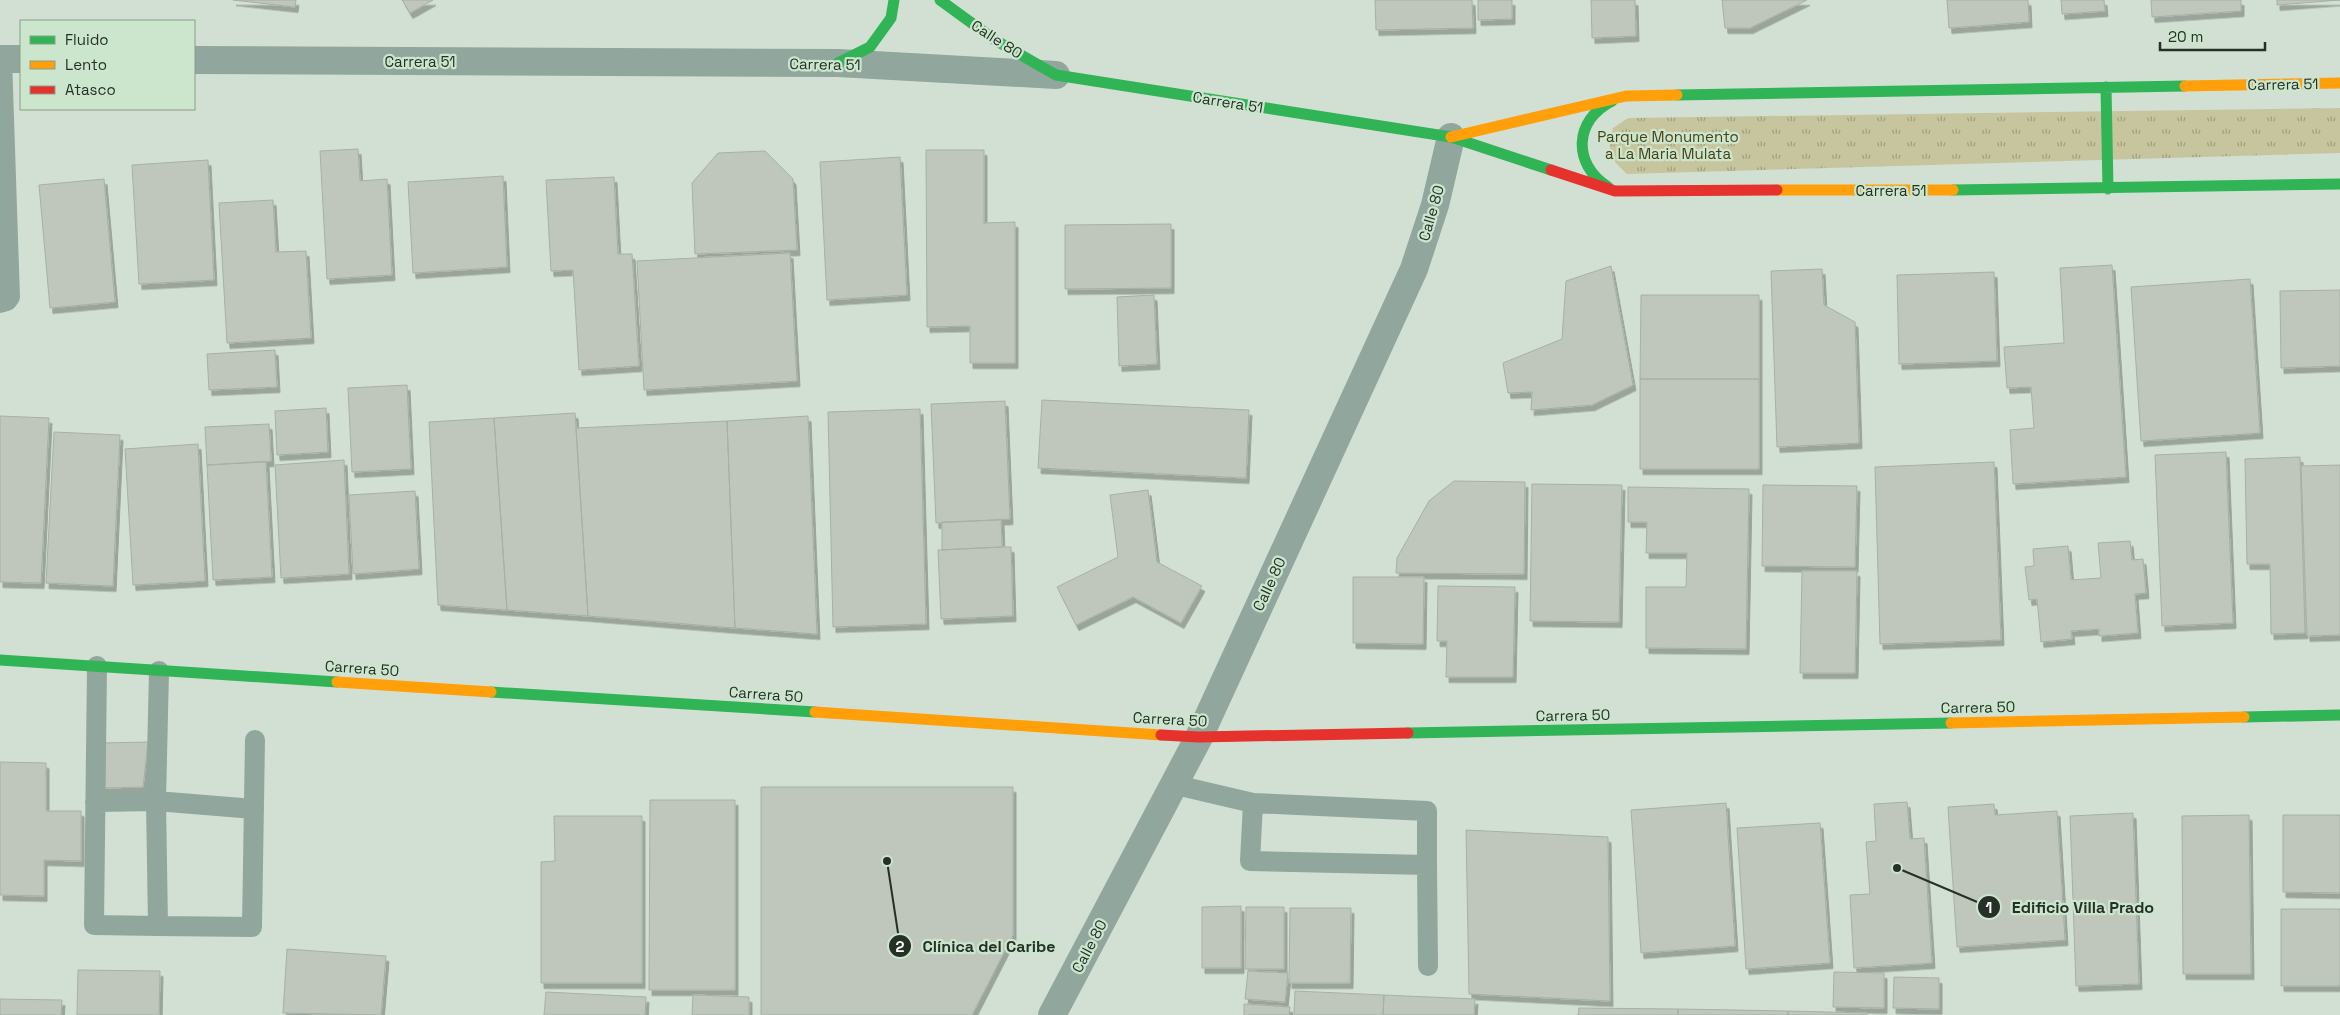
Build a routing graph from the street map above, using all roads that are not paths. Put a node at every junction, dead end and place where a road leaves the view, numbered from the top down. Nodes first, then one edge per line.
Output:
1 (894, 0) edge
2 (940, 0) edge
3 (8, 59) edge
4 (195, 60) edge
5 (838, 63) junction
6 (1056, 75) junction
7 (2340, 83) edge
8 (2106, 87) junction
9 (1626, 96) junction
10 (1451, 137) junction
11 (2340, 184) edge
12 (2108, 189) junction
13 (1615, 191) junction
14 (0, 303) edge
15 (0, 660) edge
16 (97, 666) junction
17 (159, 671) junction
18 (2340, 715) edge
19 (1199, 737) junction
20 (254, 740) dead end
21 (1176, 784) junction
22 (156, 801) junction
23 (95, 802) junction
24 (1253, 803) junction
25 (254, 808) junction
26 (1427, 865) junction
27 (158, 926) junction
28 (1428, 966) dead end
29 (1052, 1015) edge

1 - 5 street
2 - 6 street, Calle 80
3 - 14 lane
4 - 5 street, Carrera 51
5 - 6 street, Carrera 51
6 - 10 street, Carrera 51
7 - 8 street, Carrera 51
8 - 9 street, Carrera 51
8 - 12 street
9 - 10 street, Carrera 51
9 - 13 street
10 - 13 street, Carrera 51
10 - 19 street, Calle 80
11 - 12 street, Carrera 51
12 - 13 street, Carrera 51
15 - 16 street, Carrera 50
16 - 17 street, Carrera 50
16 - 23 lane
17 - 19 street, Carrera 50
17 - 22 lane
18 - 19 street, Carrera 50
19 - 21 street, Calle 80
20 - 25 lane
21 - 24 lane
21 - 29 street, Calle 80
22 - 23 lane
22 - 25 lane
22 - 27 lane
23 - 27 lane
24 - 26 lane
24 - 26 lane
25 - 27 lane
26 - 28 lane

